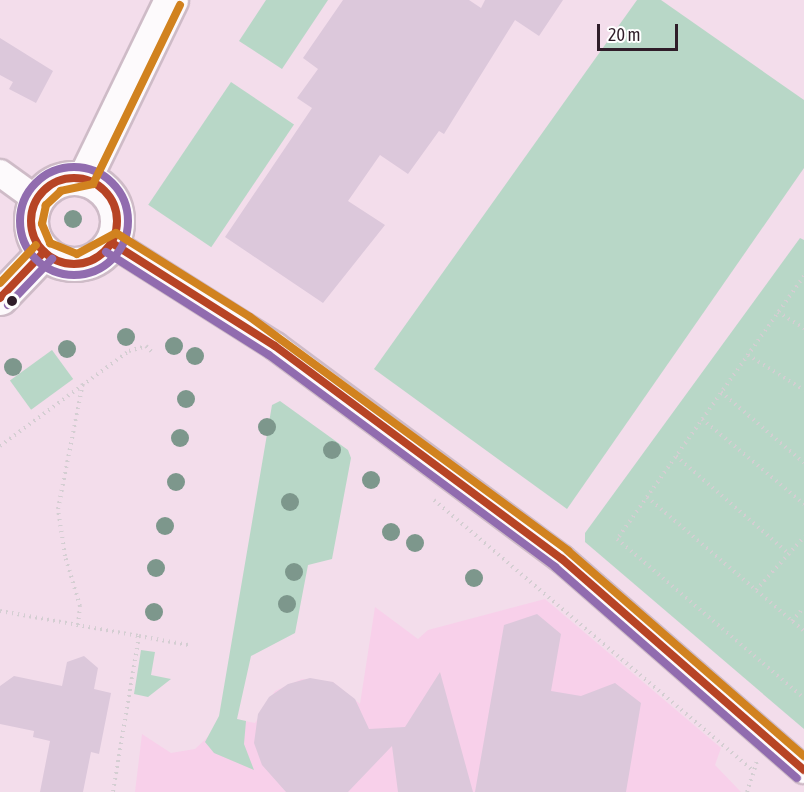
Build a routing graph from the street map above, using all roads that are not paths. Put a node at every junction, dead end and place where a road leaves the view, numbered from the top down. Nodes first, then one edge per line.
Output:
1 (171, 0) edge
2 (0, 173) edge
3 (84, 178) junction
4 (36, 199) junction
5 (112, 243) junction
6 (44, 252) junction
7 (0, 298) edge
8 (804, 770) edge

1 - 3 street
2 - 4 street
3 - 4 street
3 - 5 street
4 - 6 street
5 - 6 street
5 - 8 street
6 - 7 street

